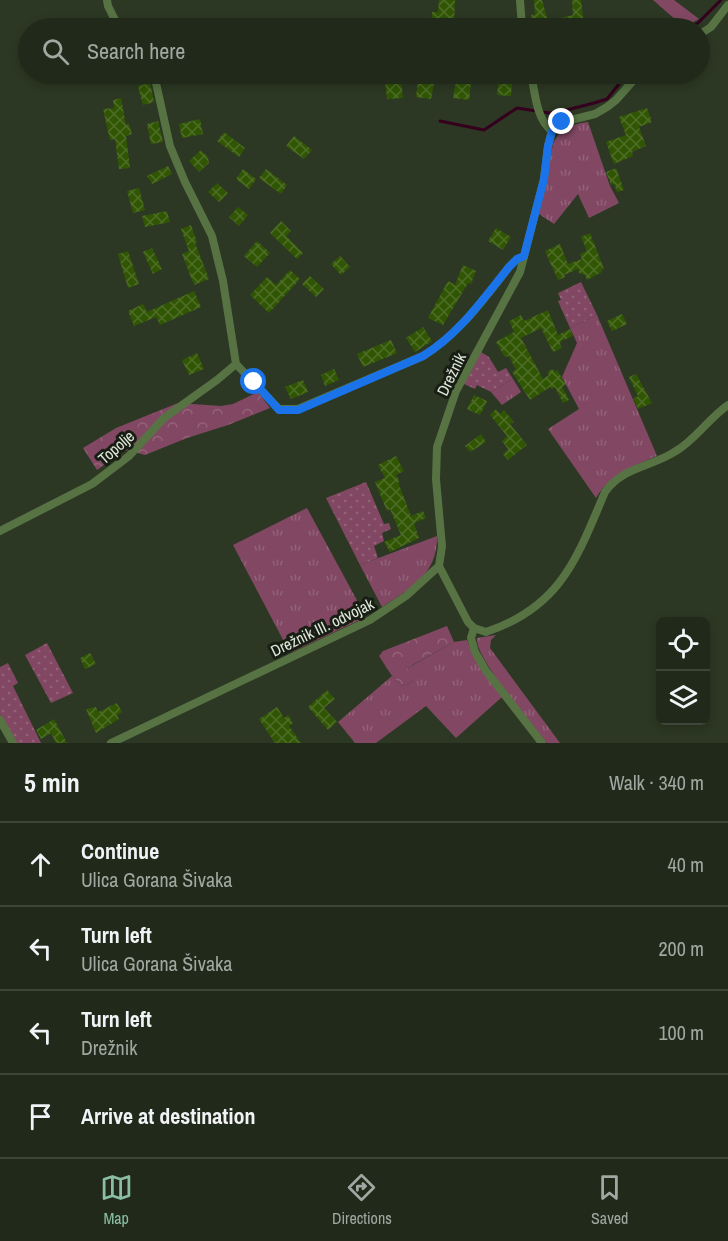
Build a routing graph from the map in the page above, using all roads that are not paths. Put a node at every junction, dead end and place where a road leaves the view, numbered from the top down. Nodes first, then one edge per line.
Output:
1 (107, 0) edge
2 (520, 0) edge
3 (728, 6) edge
4 (114, 18) edge
5 (521, 18) edge
6 (710, 28) edge
7 (156, 84) edge
8 (533, 84) edge
9 (630, 84) edge
10 (552, 131) junction
11 (524, 256) junction
12 (236, 364) junction
13 (728, 405) edge
14 (0, 531) edge
15 (439, 566) junction
16 (474, 628) junction
17 (0, 720) edge
18 (14, 743) edge
19 (111, 743) edge
20 (542, 743) edge

1 - 4 street
2 - 5 street
3 - 6 street
7 - 12 street
8 - 10 street
9 - 10 street
10 - 11 street, Drežnik
11 - 12 street
11 - 15 street, Drežnik
12 - 14 street, Topolje
13 - 16 street
15 - 16 street
15 - 19 street, Drežnik III. odvojak
16 - 20 street
17 - 18 street

